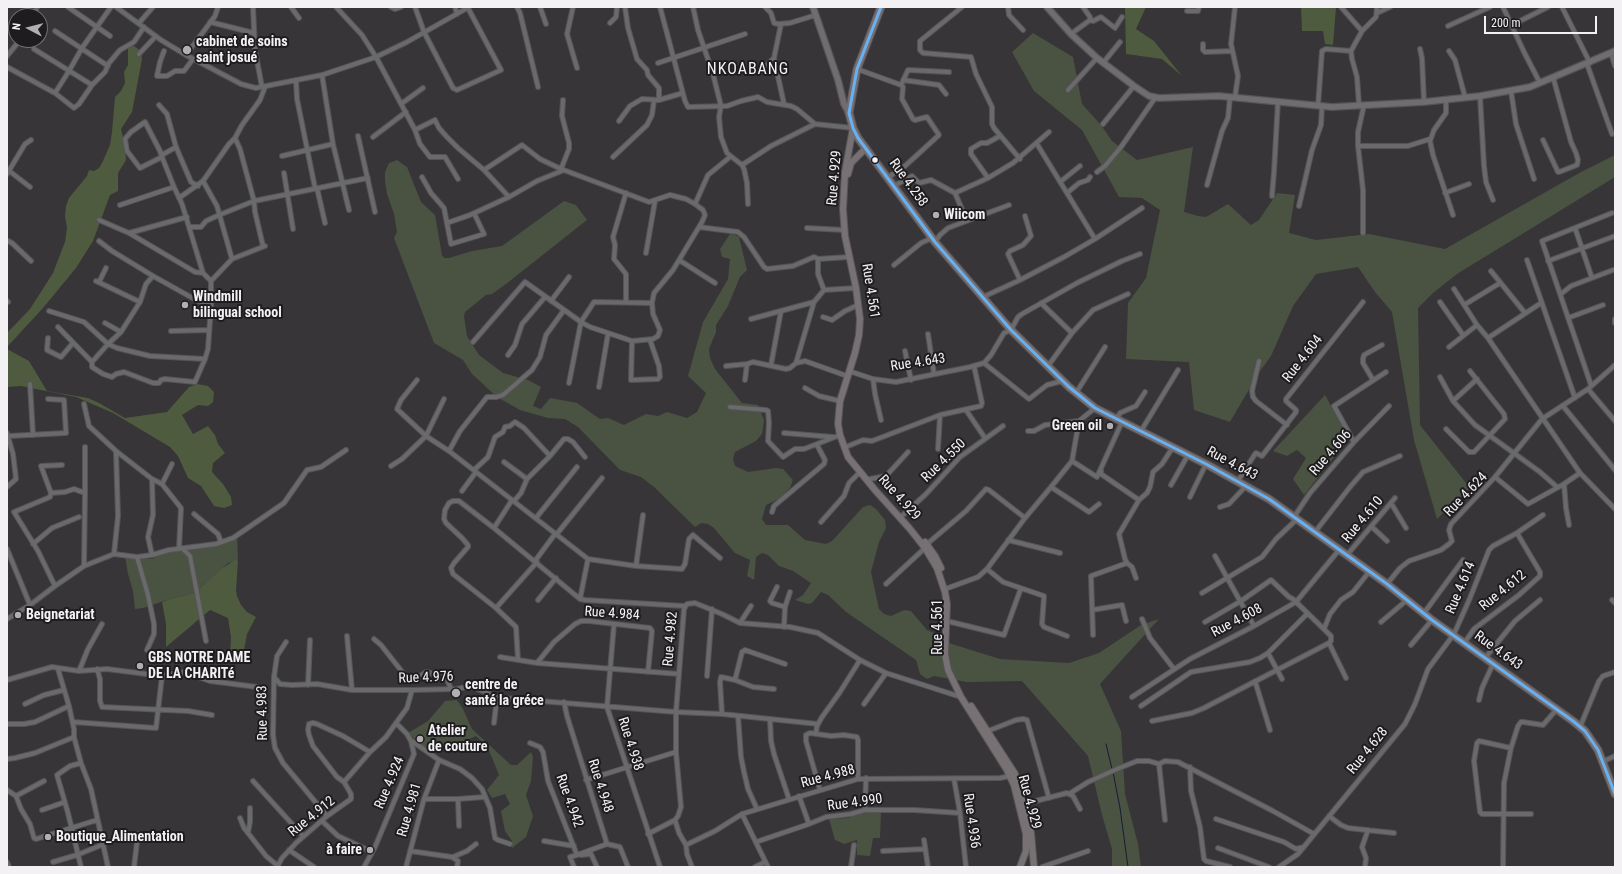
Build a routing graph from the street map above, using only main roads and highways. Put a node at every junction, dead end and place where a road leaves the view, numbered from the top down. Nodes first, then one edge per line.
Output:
1 (881, 7) edge
2 (853, 128) junction
3 (866, 148) junction
4 (1011, 330) joint
5 (850, 374) junction
6 (926, 546) junction
7 (1613, 783) edge
8 (1615, 794) edge
9 (1020, 867) edge
10 (1033, 867) edge

1 - 2 highway, Rue 4.258
2 - 3 highway, Rue 4.258
2 - 5 main road, Rue 4.929
3 - 4 highway, Rue 4.258
3 - 5 main road, Rue 4.561
4 - 7 highway, Rue 4.643
5 - 6 main road, Rue 4.561
5 - 6 main road, Rue 4.929
6 - 9 main road, Rue 4.929
6 - 10 main road, Rue 4.561
7 - 8 highway
9 - 10 main road

